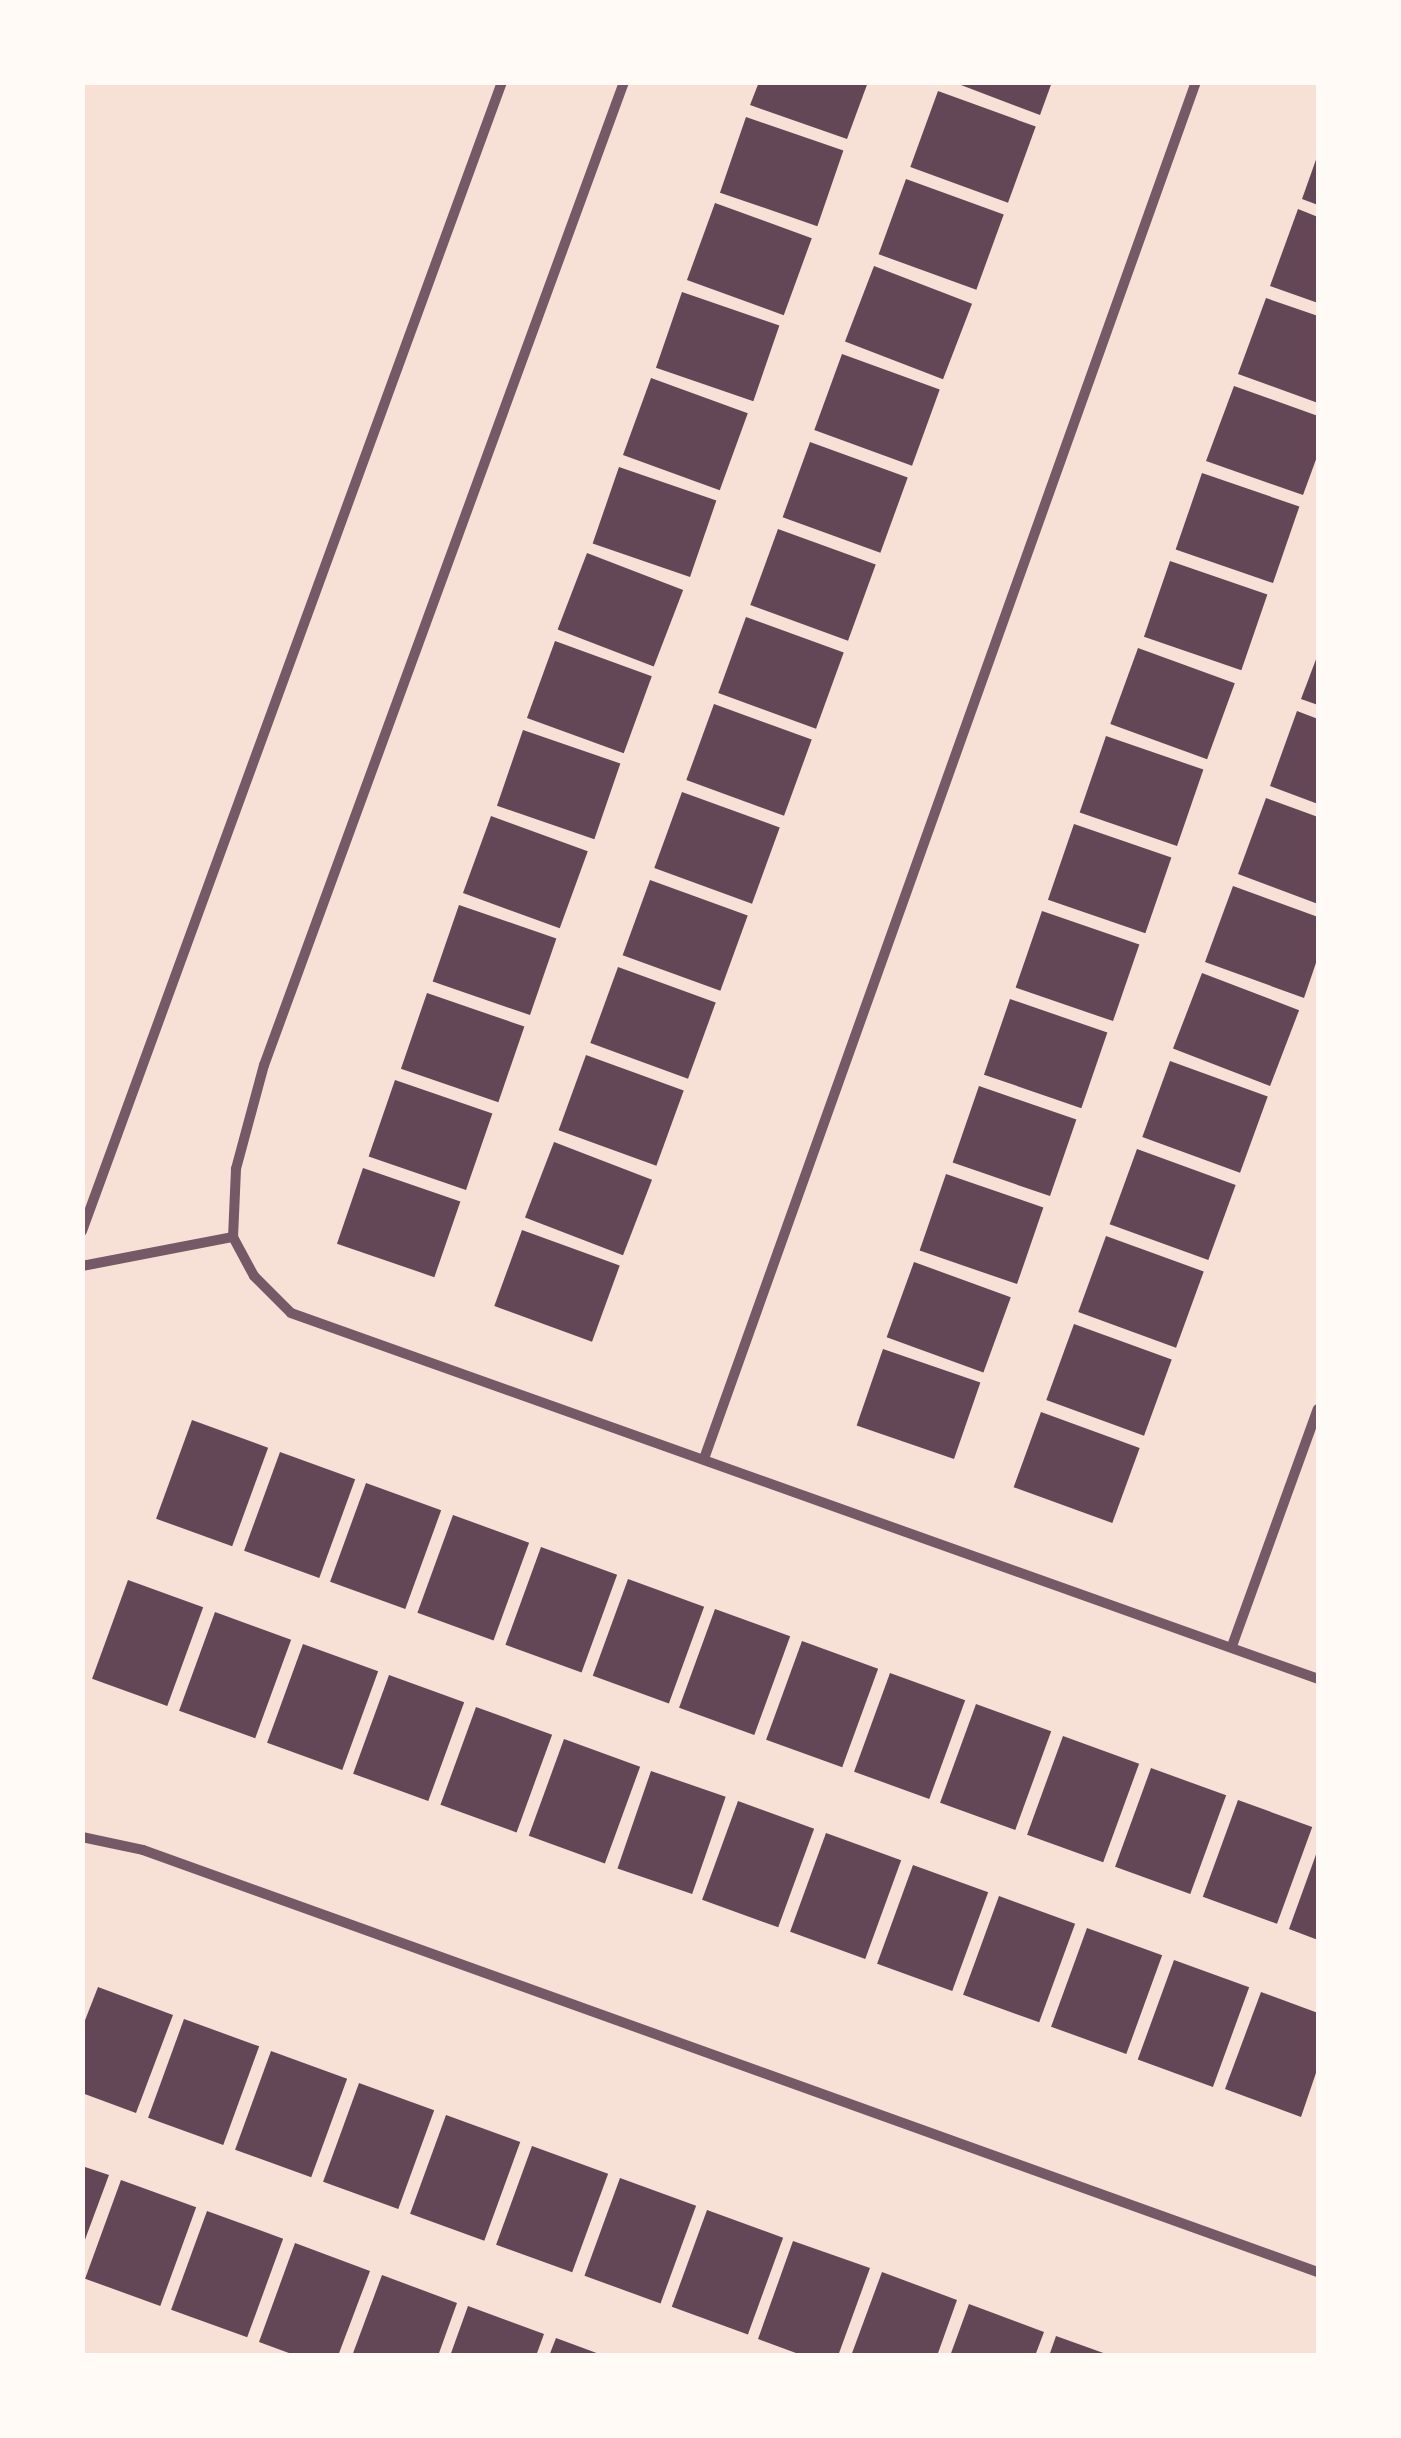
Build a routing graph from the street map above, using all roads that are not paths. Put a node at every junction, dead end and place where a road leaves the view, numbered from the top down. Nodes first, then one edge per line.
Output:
1 (502, 82) edge
2 (624, 82) edge
3 (1196, 82) edge
4 (82, 1232) edge
5 (233, 1237) junction
6 (82, 1266) edge
7 (1318, 1410) edge
8 (705, 1456) junction
9 (1232, 1646) junction
10 (1318, 1679) edge
11 (82, 1837) edge
12 (1318, 2272) edge

1 - 4 street
2 - 5 street
3 - 8 street
5 - 6 street
5 - 8 street
7 - 9 street
8 - 9 street
9 - 10 street
11 - 12 street

